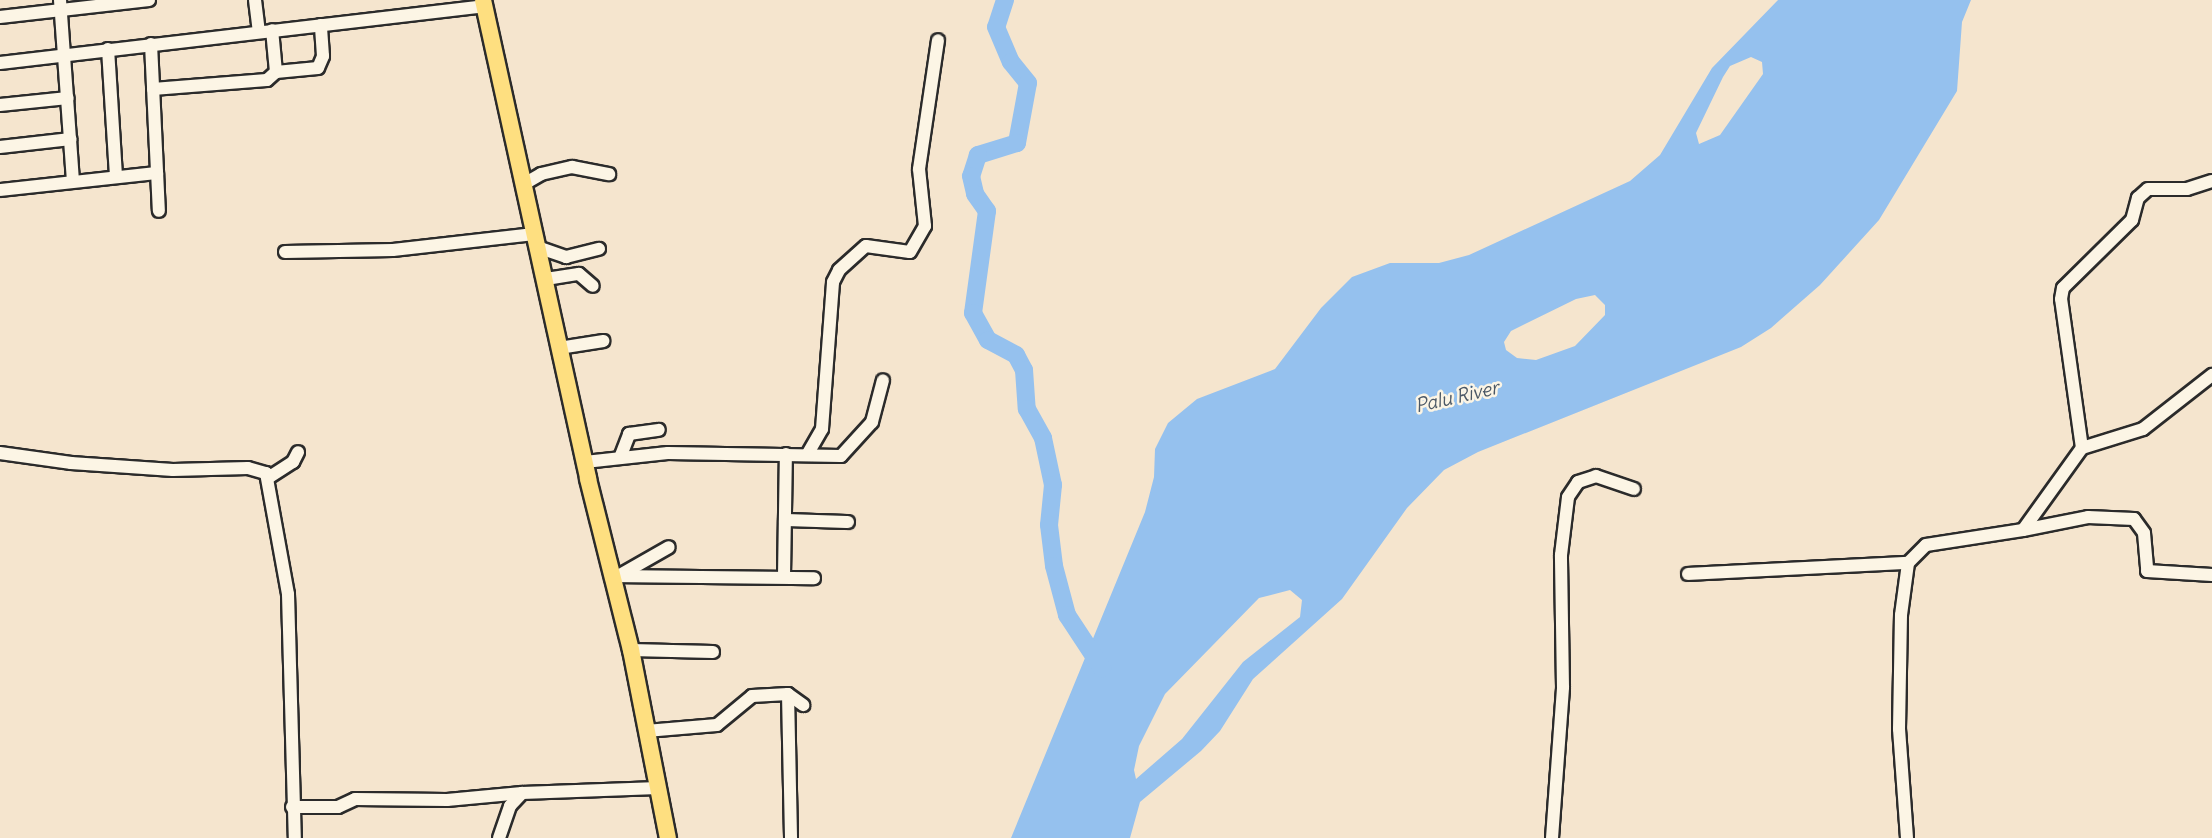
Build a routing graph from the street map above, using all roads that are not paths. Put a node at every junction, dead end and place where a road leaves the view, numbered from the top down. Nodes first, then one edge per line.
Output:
1 (149, 0) edge
2 (255, 0) edge
3 (405, 0) edge
4 (483, 3) edge
5 (61, 5) edge
6 (407, 15) junction
7 (0, 17) edge
8 (321, 25) junction
9 (265, 31) junction
10 (938, 40) dead end
11 (151, 44) junction
12 (108, 49) junction
13 (66, 54) junction
14 (0, 63) edge
15 (276, 72) junction
16 (153, 89) junction
17 (68, 98) junction
18 (0, 105) edge
19 (71, 139) junction
20 (0, 147) edge
21 (157, 173) junction
22 (609, 174) dead end
23 (116, 177) junction
24 (73, 180) junction
25 (2212, 181) edge
26 (524, 184) junction
27 (0, 190) edge
28 (159, 211) dead end
29 (537, 241) junction
30 (599, 249) dead end
31 (285, 252) dead end
32 (546, 279) junction
33 (593, 286) dead end
34 (603, 341) dead end
35 (559, 348) junction
36 (2212, 375) edge
37 (883, 380) dead end
38 (659, 430) dead end
39 (2082, 448) junction
40 (299, 452) dead end
41 (0, 453) edge
42 (786, 454) junction
43 (807, 455) junction
44 (620, 458) junction
45 (584, 463) junction
46 (268, 478) junction
47 (1634, 489) dead end
48 (785, 520) junction
49 (848, 522) dead end
50 (2023, 530) junction
51 (669, 547) dead end
52 (1909, 563) junction
53 (1688, 574) dead end
54 (616, 575) junction
55 (2212, 575) edge
56 (784, 576) junction
57 (814, 578) dead end
58 (631, 650) junction
59 (713, 652) dead end
60 (788, 694) junction
61 (803, 705) dead end
62 (646, 731) junction
63 (659, 788) junction
64 (522, 793) junction
65 (292, 807) junction
66 (295, 838) edge
67 (499, 838) edge
68 (668, 838) edge
69 (792, 838) edge
70 (1552, 838) edge
71 (1907, 838) edge

1 - 5 street
2 - 9 street
3 - 6 street
4 - 6 street
4 - 26 main road
5 - 7 street
5 - 13 street
6 - 8 street
8 - 9 street
8 - 15 street
9 - 11 street
9 - 15 street
10 - 43 street
11 - 12 street
11 - 16 street
12 - 13 street
12 - 23 street
13 - 14 street
13 - 17 street
15 - 16 street
16 - 21 street
17 - 18 street
17 - 19 street
19 - 20 street
19 - 24 street
21 - 23 street
21 - 28 street
22 - 26 street
23 - 24 street
24 - 27 street
25 - 39 street
26 - 29 main road
29 - 30 street
29 - 31 street
29 - 32 main road
32 - 33 street
32 - 35 main road
34 - 35 street
35 - 45 main road
36 - 39 street
37 - 43 street
38 - 44 street
39 - 50 street
40 - 46 street
41 - 46 street
42 - 43 street
42 - 44 street
42 - 48 street
44 - 45 street
45 - 54 main road
46 - 65 street
47 - 70 street
48 - 49 street
48 - 56 street
50 - 52 street
50 - 55 street
51 - 54 street
52 - 53 street
52 - 71 street
54 - 56 street
54 - 58 main road
56 - 57 street
58 - 59 street
58 - 62 main road
60 - 61 street
60 - 62 street
60 - 69 street
62 - 63 main road
63 - 64 street
63 - 68 main road
64 - 65 street
64 - 67 street
65 - 66 street

